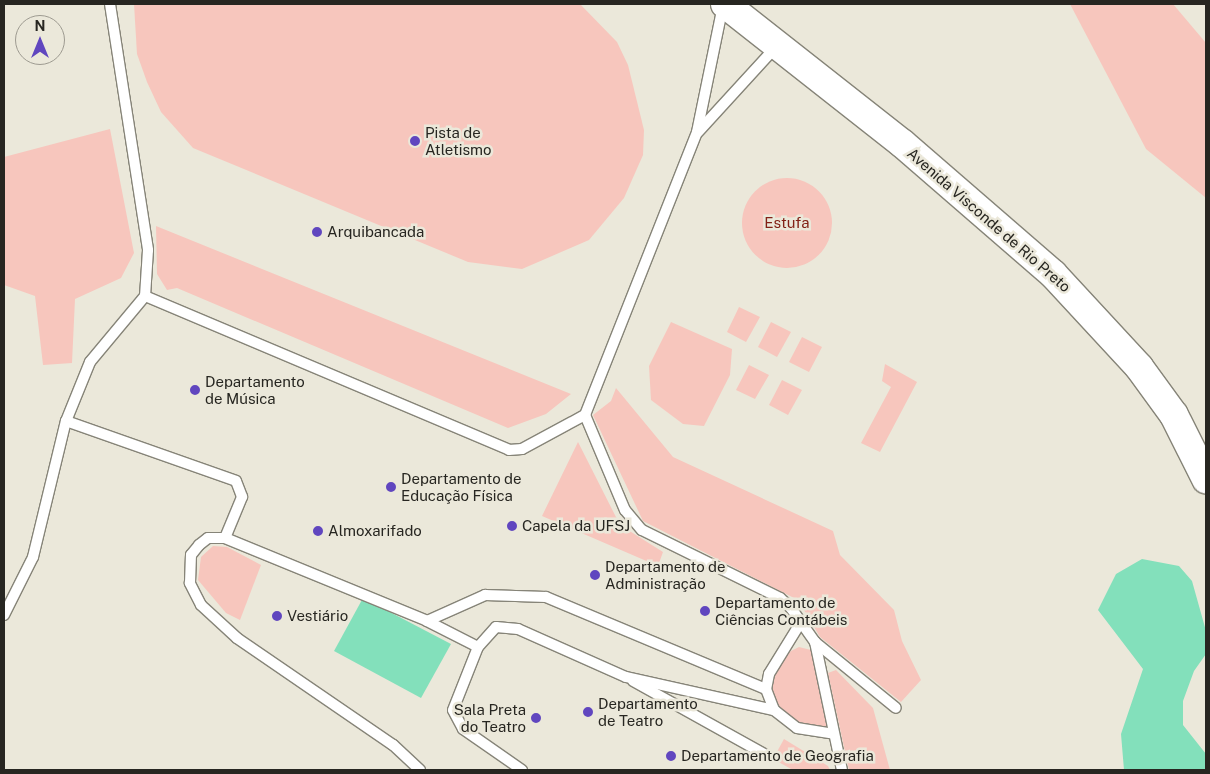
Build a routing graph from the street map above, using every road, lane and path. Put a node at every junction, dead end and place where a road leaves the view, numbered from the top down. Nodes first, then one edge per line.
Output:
1 (110, 4) edge
2 (724, 4) edge
3 (778, 44) junction
4 (697, 132) junction
5 (145, 296) junction
6 (585, 416) junction
7 (66, 420) junction
8 (1206, 479) edge
9 (225, 538) junction
10 (4, 615) edge
11 (427, 621) junction
12 (801, 622) junction
13 (815, 642) junction
14 (478, 647) junction
15 (626, 677) junction
16 (766, 689) junction
17 (896, 708) dead end
18 (774, 710) junction
19 (833, 734) junction
20 (764, 754) dead end
21 (420, 770) edge
22 (522, 770) edge
23 (842, 770) edge

1 - 5 lane
2 - 3 highway, Avenida Visconde de Rio Preto
2 - 4 lane
3 - 4 lane
3 - 8 highway, Avenida Visconde de Rio Preto
4 - 6 lane
5 - 6 lane
5 - 7 lane
6 - 12 lane
7 - 9 lane
7 - 10 lane
9 - 11 lane
9 - 21 lane
11 - 14 lane
11 - 16 lane
12 - 13 lane
12 - 16 lane
13 - 17 lane
13 - 19 lane
14 - 15 lane
14 - 22 lane
15 - 18 lane
15 - 20 lane
16 - 18 lane
18 - 19 lane
19 - 23 lane

